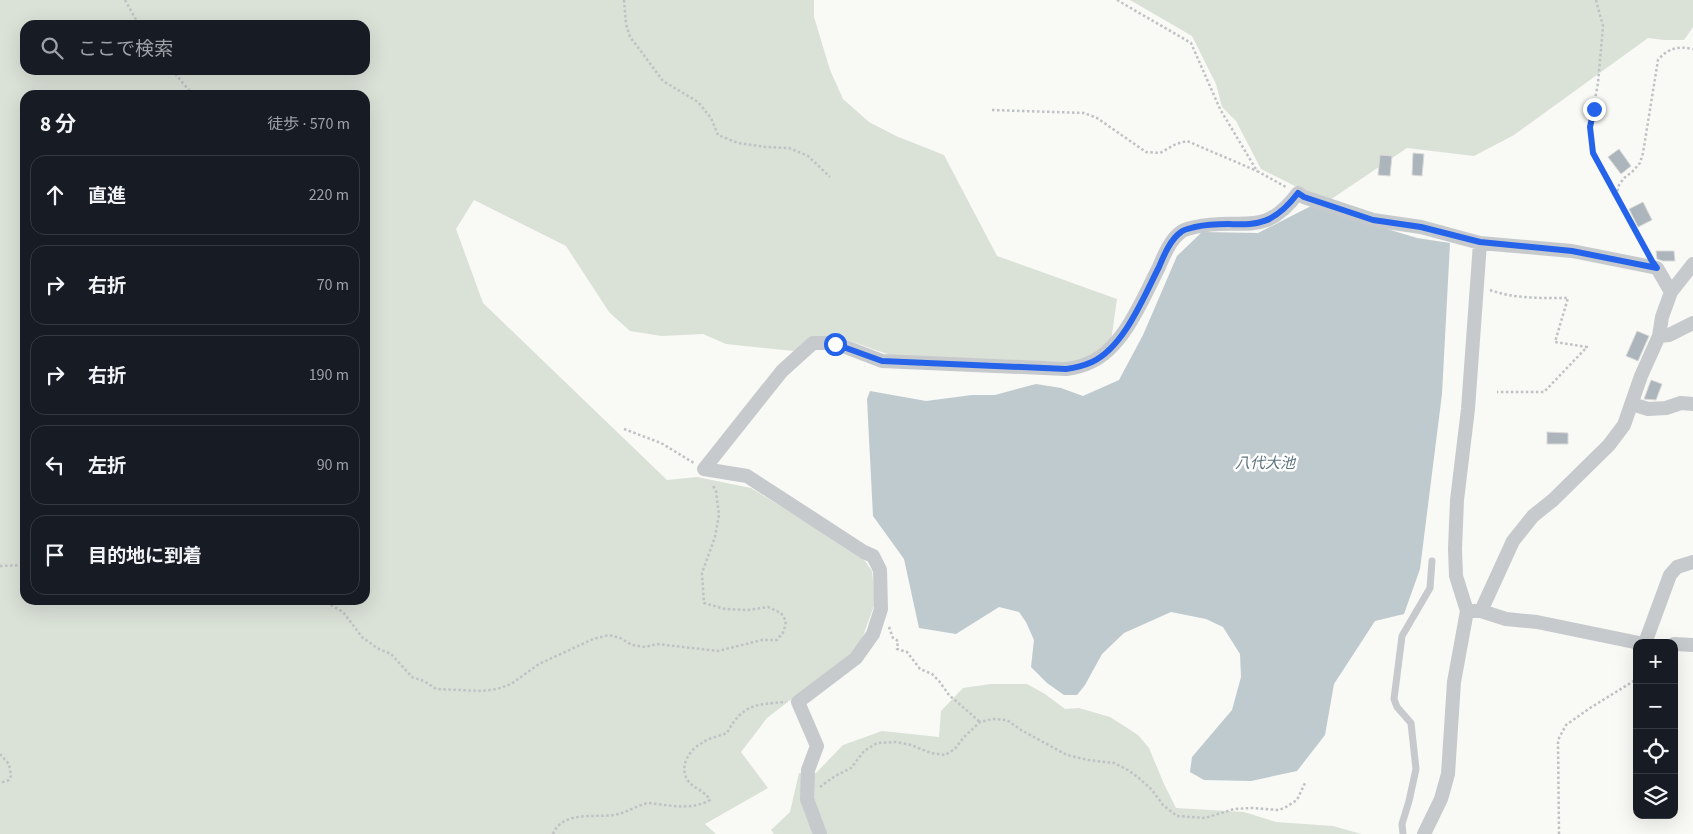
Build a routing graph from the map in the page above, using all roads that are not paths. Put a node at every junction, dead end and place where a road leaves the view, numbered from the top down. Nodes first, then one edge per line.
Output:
1 (1480, 242) junction
2 (1693, 264) edge
3 (1671, 292) junction
4 (1693, 323) edge
5 (1658, 336) junction
6 (1632, 404) junction
7 (1693, 404) edge
8 (1432, 561) dead end
9 (1693, 562) edge
10 (1467, 611) junction
11 (1482, 611) junction
12 (1646, 639) edge
13 (1633, 642) edge
14 (1678, 644) edge
15 (1693, 645) edge
16 (820, 834) edge
17 (1403, 834) edge
18 (1424, 834) edge

1 - 3 street
1 - 10 street
1 - 16 street
2 - 3 street
3 - 5 street
4 - 5 street
5 - 6 street
6 - 7 street
6 - 11 street
8 - 17 lane
9 - 12 street
10 - 11 street
10 - 18 street
11 - 13 street
14 - 15 street

